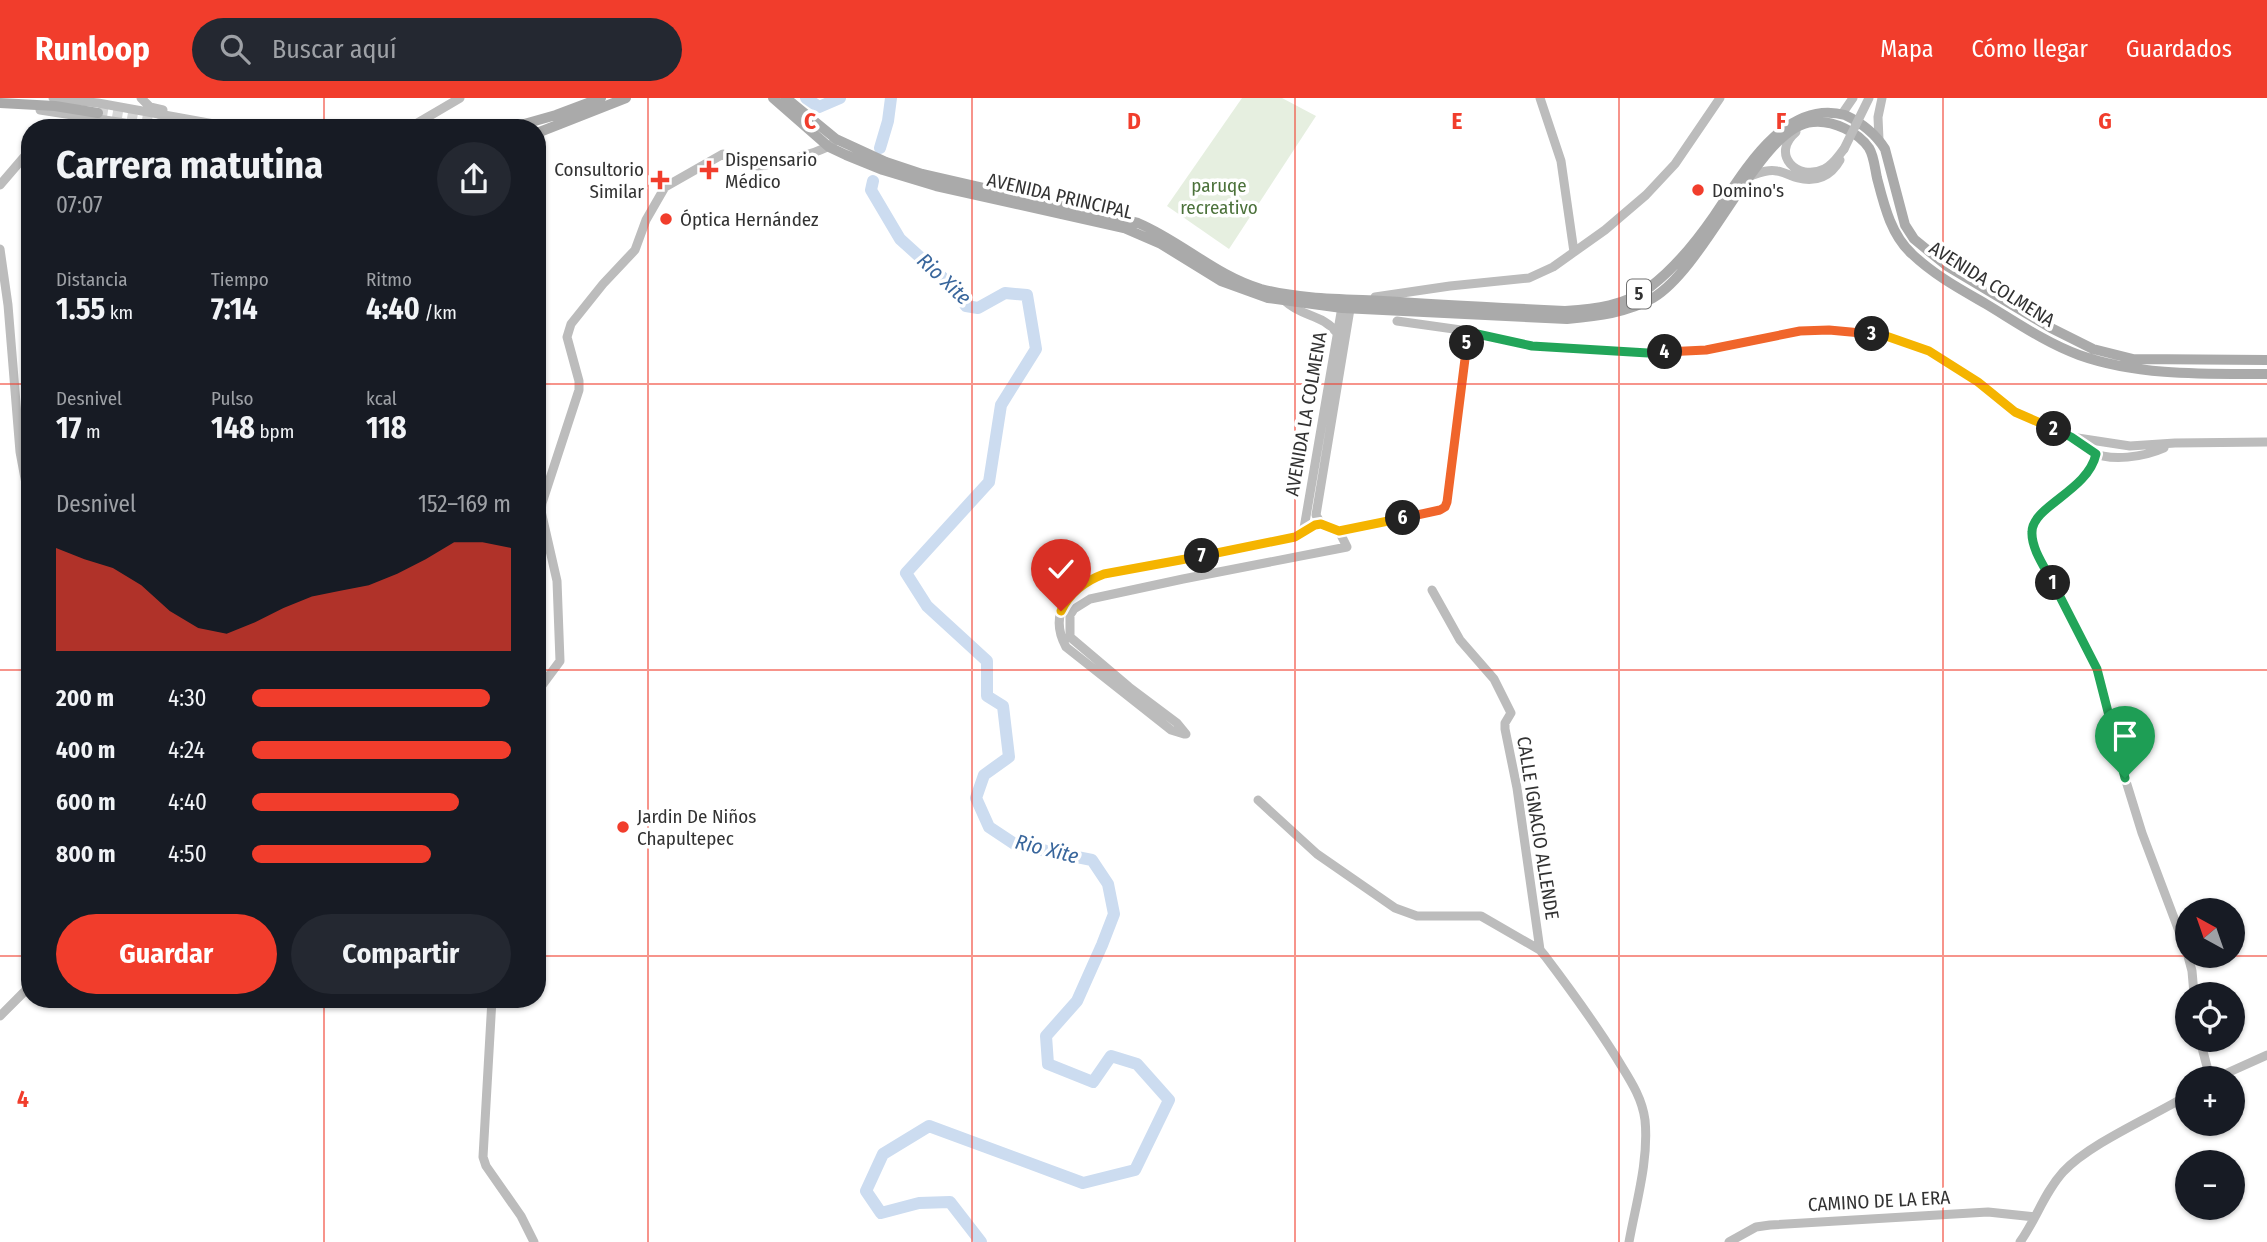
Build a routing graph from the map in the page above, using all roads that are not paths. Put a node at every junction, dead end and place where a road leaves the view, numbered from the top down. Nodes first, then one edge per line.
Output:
1 (53, 98) edge
2 (141, 98) edge
3 (460, 98) edge
4 (601, 98) edge
5 (626, 98) edge
6 (773, 98) edge
7 (786, 98) edge
8 (1540, 98) edge
9 (1720, 98) edge
10 (1853, 98) edge
11 (1861, 98) edge
12 (1869, 98) edge
13 (1880, 98) edge
14 (0, 103) edge
15 (109, 106) junction
16 (98, 111) tunnel mouth
17 (1842, 114) junction
18 (171, 117) junction
19 (89, 119) tunnel mouth
20 (115, 119) edge
21 (126, 119) edge
22 (150, 119) edge
23 (164, 119) edge
24 (175, 119) edge
25 (184, 119) edge
26 (424, 119) edge
27 (542, 119) edge
28 (1815, 121) junction
29 (546, 129) edge
30 (1879, 140) junction
31 (833, 143) junction
32 (1844, 149) junction
33 (21, 160) edge
34 (1750, 176) junction
35 (0, 185) edge
36 (0, 248) edge
37 (1574, 252) junction
38 (1285, 301) junction
39 (1350, 304) junction
40 (1429, 314) junction
41 (1468, 332) junction
42 (1338, 334) junction
43 (2267, 360) edge
44 (2267, 374) edge
45 (2071, 437) junction
46 (2267, 442) edge
47 (2175, 443) junction
48 (2096, 454) junction
49 (21, 457) edge
50 (546, 491) edge
51 (1321, 524) junction
52 (1339, 531) junction
53 (546, 533) edge
54 (1303, 534) junction
55 (1432, 590) dead end
56 (546, 680) edge
57 (1258, 800) dead end
58 (2175, 921) edge
59 (1540, 950) junction
60 (21, 995) edge
61 (491, 1008) edge
62 (0, 1016) edge
63 (2267, 1055) edge
64 (2243, 1066) edge
65 (2175, 1102) edge
66 (2035, 1217) junction
67 (534, 1242) edge
68 (1629, 1242) edge
69 (1729, 1242) edge
70 (2020, 1242) edge

1 - 15 street
2 - 25 street
3 - 26 street
4 - 27 main road
5 - 29 main road
6 - 31 main road, 5
7 - 31 main road, 5
8 - 37 street
9 - 37 street
10 - 17 street
11 - 13 street
12 - 32 street, bridge
13 - 30 street
14 - 16 main road
14 - 19 street
15 - 18 street
15 - 20 street
17 - 30 main road
17 - 39 main road, 5
18 - 23 street
18 - 24 street
21 - 22 street
28 - 32 street
28 - 34 main road, 5
28 - 44 main road, AVENIDA COLMENA
30 - 43 main road, AVENIDA COLMENA
31 - 38 main road, AVENIDA PRINCIPAL / 5
31 - 39 main road, AVENIDA PRINCIPAL / 5
31 - 50 street
32 - 34 street
33 - 35 street
34 - 40 main road, 5
36 - 49 street
37 - 39 street
38 - 39 main road, AVENIDA PRINCIPAL / 5
38 - 42 street
39 - 40 main road, 5
39 - 42 street, AVENIDA LA COLMENA
39 - 51 street, AVENIDA LA COLMENA
40 - 41 street
41 - 45 street
41 - 52 street
42 - 54 street, AVENIDA LA COLMENA
45 - 47 street
45 - 48 street
46 - 47 street
47 - 48 street
48 - 58 street
51 - 52 street
51 - 54 street
52 - 54 street
53 - 56 street
55 - 59 street, CALLE IGNACIO ALLENDE
57 - 59 street
59 - 68 street
60 - 62 street
61 - 67 street
63 - 64 street
65 - 66 street
66 - 69 street, CAMINO DE LA ERA
66 - 70 street

